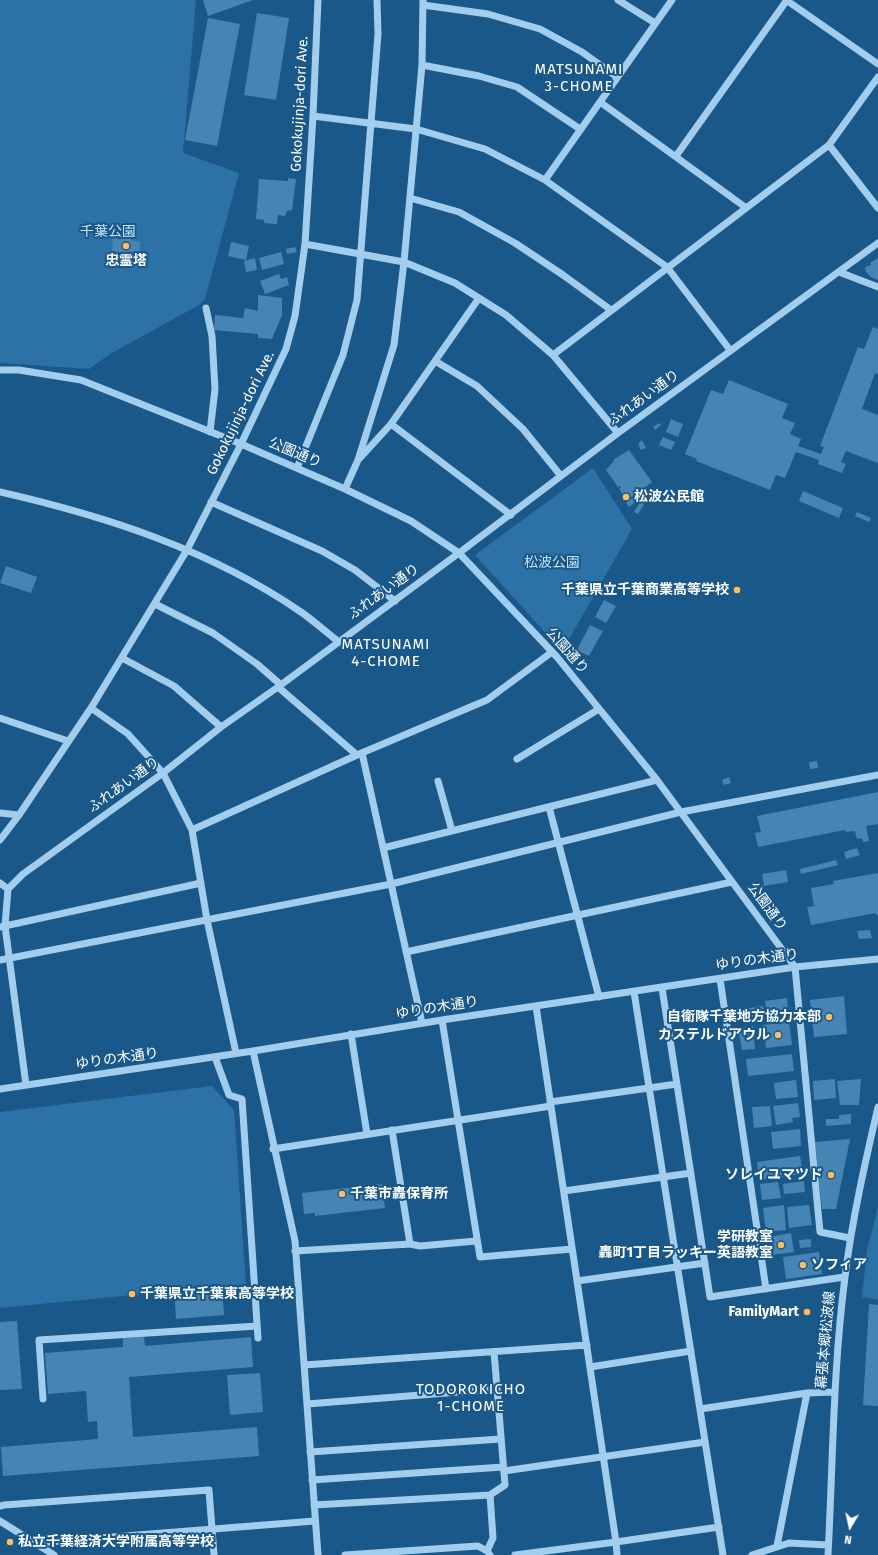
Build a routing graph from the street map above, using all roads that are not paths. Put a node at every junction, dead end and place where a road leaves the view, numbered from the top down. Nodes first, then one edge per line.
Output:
1 (318, 0) edge
2 (377, 0) edge
3 (618, 0) edge
4 (672, 0) edge
5 (787, 0) edge
6 (423, 2) edge
7 (655, 24) junction
8 (878, 64) edge
9 (422, 65) junction
10 (618, 77) junction
11 (878, 77) edge
12 (600, 102) junction
13 (313, 116) junction
14 (370, 124) junction
15 (416, 129) junction
16 (580, 129) junction
17 (829, 145) junction
18 (676, 156) junction
19 (545, 180) junction
20 (410, 198) junction
21 (745, 207) junction
22 (878, 208) edge
23 (878, 243) edge
24 (305, 244) junction
25 (360, 253) junction
26 (404, 262) junction
27 (667, 267) junction
28 (839, 272) junction
29 (878, 287) edge
30 (479, 298) junction
31 (206, 308) dead end
32 (610, 310) junction
33 (730, 350) junction
34 (553, 355) junction
35 (435, 361) junction
36 (0, 370) edge
37 (391, 424) junction
38 (210, 432) junction
39 (618, 433) junction
40 (242, 444) junction
41 (358, 460) junction
42 (297, 468) junction
43 (561, 476) junction
44 (345, 489) junction
45 (0, 492) edge
46 (211, 502) junction
47 (511, 515) junction
48 (187, 550) junction
49 (459, 553) junction
50 (395, 601) junction
51 (155, 604) junction
52 (339, 642) junction
53 (552, 652) junction
54 (122, 658) junction
55 (280, 686) junction
56 (91, 708) junction
57 (599, 710) junction
58 (0, 718) edge
59 (221, 727) junction
60 (68, 741) junction
61 (360, 754) junction
62 (517, 759) dead end
63 (163, 773) junction
64 (878, 775) edge
65 (657, 780) junction
66 (438, 782) dead end
67 (549, 807) junction
68 (681, 812) junction
69 (0, 813) edge
70 (19, 815) junction
71 (192, 830) junction
72 (452, 831) junction
73 (0, 840) edge
74 (558, 843) junction
75 (383, 848) junction
76 (732, 882) junction
77 (201, 883) junction
78 (0, 884) edge
79 (391, 884) junction
80 (8, 889) junction
81 (577, 915) junction
82 (207, 920) junction
83 (3, 927) edge
84 (406, 952) junction
85 (10, 959) junction
86 (878, 959) edge
87 (0, 960) edge
88 (795, 967) junction
89 (720, 978) junction
90 (662, 988) junction
91 (634, 992) junction
92 (598, 996) junction
93 (536, 1006) junction
94 (442, 1020) junction
95 (422, 1023) junction
96 (352, 1034) junction
97 (253, 1051) junction
98 (236, 1053) junction
99 (215, 1057) junction
100 (677, 1084) junction
101 (26, 1085) junction
102 (649, 1088) junction
103 (0, 1089) edge
104 (551, 1104) junction
105 (878, 1107) edge
106 (458, 1121) junction
107 (392, 1130) junction
108 (367, 1134) junction
109 (273, 1149) junction
110 (691, 1173) junction
111 (663, 1177) junction
112 (564, 1191) junction
113 (850, 1238) junction
114 (476, 1241) junction
115 (410, 1244) junction
116 (572, 1249) junction
117 (295, 1251) junction
118 (705, 1263) junction
119 (677, 1266) junction
120 (844, 1277) junction
121 (577, 1281) junction
122 (766, 1289) junction
123 (257, 1326) junction
124 (258, 1338) dead end
125 (587, 1345) junction
126 (691, 1351) junction
127 (494, 1352) junction
128 (304, 1365) junction
129 (590, 1367) junction
130 (496, 1390) junction
131 (835, 1392) junction
132 (807, 1393) junction
133 (43, 1399) dead end
134 (307, 1404) junction
135 (700, 1409) junction
136 (501, 1439) junction
137 (705, 1442) junction
138 (310, 1452) junction
139 (603, 1456) junction
140 (504, 1469) junction
141 (312, 1480) junction
142 (490, 1495) junction
143 (314, 1505) junction
144 (0, 1506) edge
145 (0, 1521) edge
146 (315, 1521) junction
147 (719, 1527) junction
148 (213, 1530) junction
149 (616, 1542) junction
150 (36, 1543) junction
151 (828, 1545) junction
152 (776, 1546) junction
153 (488, 1553) edge
154 (54, 1555) edge
155 (214, 1555) edge
156 (318, 1555) edge
157 (345, 1555) edge
158 (515, 1555) edge
159 (616, 1555) edge
160 (723, 1555) edge
161 (752, 1555) edge
162 (828, 1555) edge

1 - 13 street, Gokokujinja-dori Ave.
2 - 14 street
3 - 7 street
4 - 7 street
5 - 8 street
5 - 18 street
6 - 9 street
6 - 10 street
7 - 10 street
9 - 15 street
9 - 16 street
10 - 12 street
11 - 17 street
12 - 16 street
12 - 18 street
13 - 14 street
13 - 24 street, Gokokujinja-dori Ave.
14 - 15 street
14 - 25 street
15 - 19 street
15 - 20 street
16 - 19 street
17 - 21 street
17 - 22 street
18 - 21 street
19 - 27 street
20 - 26 street
20 - 32 street
21 - 27 street
23 - 28 street, ふれあい通り
24 - 25 street
24 - 40 street, Gokokujinja-dori Ave.
25 - 26 street
25 - 42 street
26 - 30 street
26 - 41 street
27 - 32 street
27 - 33 street
28 - 29 street
28 - 33 street, ふれあい通り
30 - 34 street
30 - 35 street
31 - 38 street
32 - 34 street
33 - 39 street, ふれあい通り
34 - 39 street
35 - 37 street
35 - 43 street
36 - 38 street, 公園通り
37 - 41 street
37 - 47 street
38 - 40 street, 公園通り
39 - 43 street, ふれあい通り
40 - 42 street, 公園通り
40 - 46 street, Gokokujinja-dori Ave.
41 - 44 street
42 - 44 street, 公園通り
43 - 47 street, ふれあい通り
44 - 49 street, 公園通り
45 - 48 street
46 - 48 street, Gokokujinja-dori Ave.
46 - 50 street
47 - 49 street, ふれあい通り
48 - 51 street, Gokokujinja-dori Ave.
48 - 52 street
49 - 50 street, ふれあい通り
49 - 53 street, 公園通り
50 - 52 street, ふれあい通り
51 - 54 street, Gokokujinja-dori Ave.
51 - 55 street
52 - 55 street, ふれあい通り
53 - 57 street, 公園通り
53 - 61 street
54 - 56 street, Gokokujinja-dori Ave.
54 - 59 street
55 - 59 street, ふれあい通り
55 - 61 street
56 - 60 street, Gokokujinja-dori Ave.
56 - 63 street
57 - 62 street
57 - 65 street, 公園通り
58 - 60 street
59 - 63 street, ふれあい通り
60 - 70 street, Gokokujinja-dori Ave.
61 - 71 street
61 - 75 street
63 - 71 street
63 - 80 street, ふれあい通り
64 - 68 street
65 - 67 street
65 - 68 street, 公園通り
66 - 72 street
67 - 72 street
67 - 74 street
68 - 74 street
68 - 76 street, 公園通り
69 - 70 street
70 - 73 street, Gokokujinja-dori Ave.
71 - 77 street
72 - 75 street
74 - 79 street
74 - 81 street
75 - 79 street
76 - 81 street
76 - 88 street, 公園通り
77 - 82 street
77 - 83 street
78 - 80 street
79 - 82 street
79 - 84 street
80 - 83 street
81 - 84 street
81 - 92 street
82 - 85 street
82 - 98 street
83 - 85 street
84 - 95 street
85 - 87 street
85 - 101 street
86 - 88 street, ゆりの木通り
88 - 89 street, ゆりの木通り
88 - 113 street
89 - 90 street, ゆりの木通り
89 - 122 street
90 - 91 street, ゆりの木通り
90 - 100 street
91 - 92 street, ゆりの木通り
91 - 102 street
92 - 93 street, ゆりの木通り
93 - 94 street, ゆりの木通り
93 - 104 street
94 - 95 street, ゆりの木通り
94 - 106 street
95 - 96 street, ゆりの木通り
96 - 97 street, ゆりの木通り
96 - 108 street
97 - 98 street, ゆりの木通り
97 - 109 street
98 - 99 street, ゆりの木通り
99 - 101 street, ゆりの木通り
99 - 123 street
100 - 102 street
100 - 110 street
101 - 103 street, ゆりの木通り
102 - 104 street
102 - 111 street
104 - 106 street
104 - 112 street
105 - 113 street, 幕張本郷松波線
106 - 107 street
106 - 114 street
107 - 108 street
107 - 115 street
108 - 109 street
109 - 117 street
110 - 111 street
110 - 118 street
111 - 112 street
111 - 119 street
112 - 116 street
113 - 120 street, 幕張本郷松波線
114 - 115 street
114 - 116 street
115 - 117 street
116 - 121 street
117 - 128 street
118 - 119 street
118 - 122 street
119 - 121 street
119 - 126 street
120 - 122 street
120 - 131 street, 幕張本郷松波線
121 - 125 street
123 - 124 street
123 - 133 street
125 - 127 street
125 - 129 street
126 - 129 street
126 - 135 street
127 - 128 street
127 - 130 street
128 - 134 street
129 - 139 street
130 - 134 street
130 - 136 street
131 - 132 street
131 - 151 street, 幕張本郷松波線
132 - 135 street
132 - 152 street
134 - 138 street
135 - 137 street
136 - 138 street
136 - 140 street
137 - 139 street
137 - 147 street
138 - 141 street
139 - 140 street
139 - 149 street
140 - 141 street
140 - 142 street
141 - 143 street
142 - 143 street
142 - 153 street
143 - 146 street
144 - 148 street
145 - 150 street
146 - 148 street
146 - 156 street
147 - 149 street
147 - 160 street
148 - 150 street
148 - 155 street
149 - 158 street
149 - 159 street
150 - 154 street
151 - 152 street
151 - 162 street, 幕張本郷松波線
152 - 161 street
153 - 157 street

